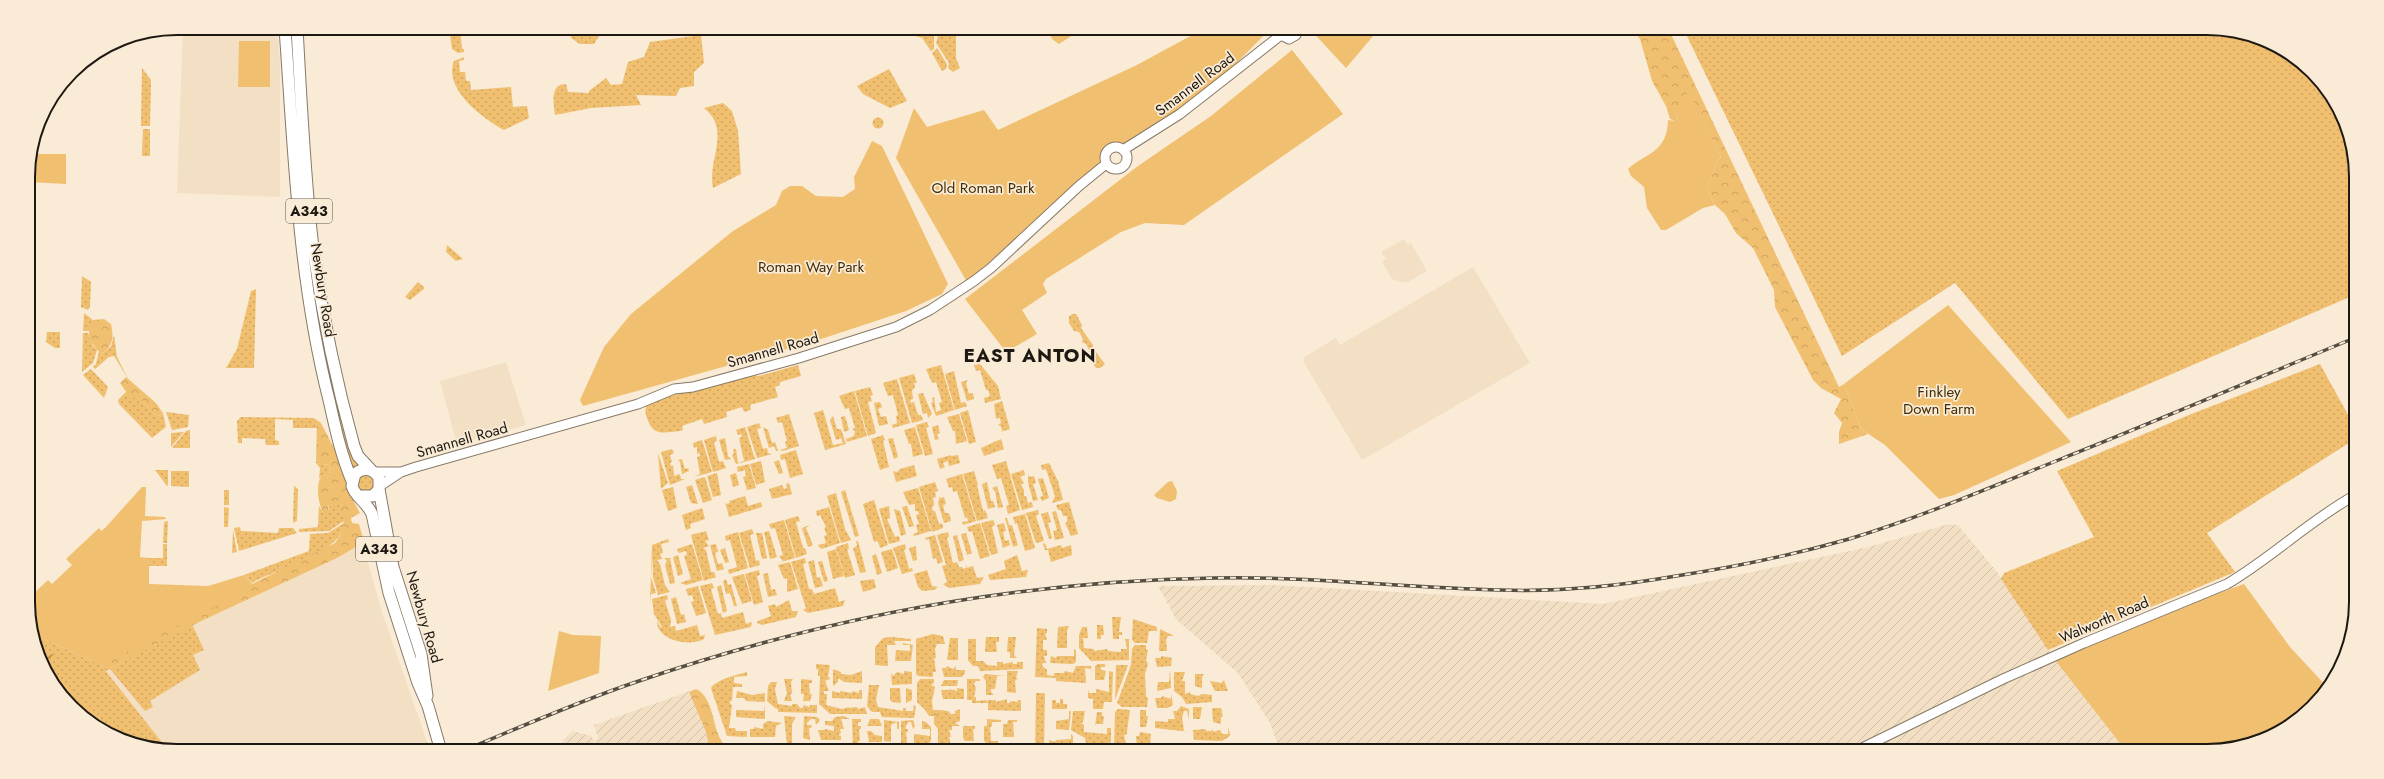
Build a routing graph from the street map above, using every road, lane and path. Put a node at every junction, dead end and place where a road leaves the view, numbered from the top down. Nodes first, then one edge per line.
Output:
1 (285, 35) edge
2 (297, 35) edge
3 (1275, 35) edge
4 (1286, 35) edge
5 (1295, 35) edge
6 (1123, 150) junction
7 (1106, 164) junction
8 (373, 471) junction
9 (401, 472) junction
10 (352, 481) junction
11 (380, 488) junction
12 (359, 496) junction
13 (2349, 499) edge
14 (428, 706) junction
15 (439, 744) edge
16 (1870, 744) edge

1 - 10 main road, Newbury Road / A343
2 - 8 main road, Newbury Road / A343
3 - 6 street, Smannell Road
4 - 5 street
6 - 7 street, Smannell Road
6 - 7 street
7 - 9 street, Smannell Road
8 - 9 street, Smannell Road
8 - 10 main road
8 - 11 main road, A343
9 - 11 street, Smannell Road
10 - 12 main road, A343
11 - 12 main road
11 - 14 main road, Newbury Road / A343
12 - 14 main road, Newbury Road / A343
13 - 16 street, Walworth Road
14 - 15 main road, Newbury Road / A343

